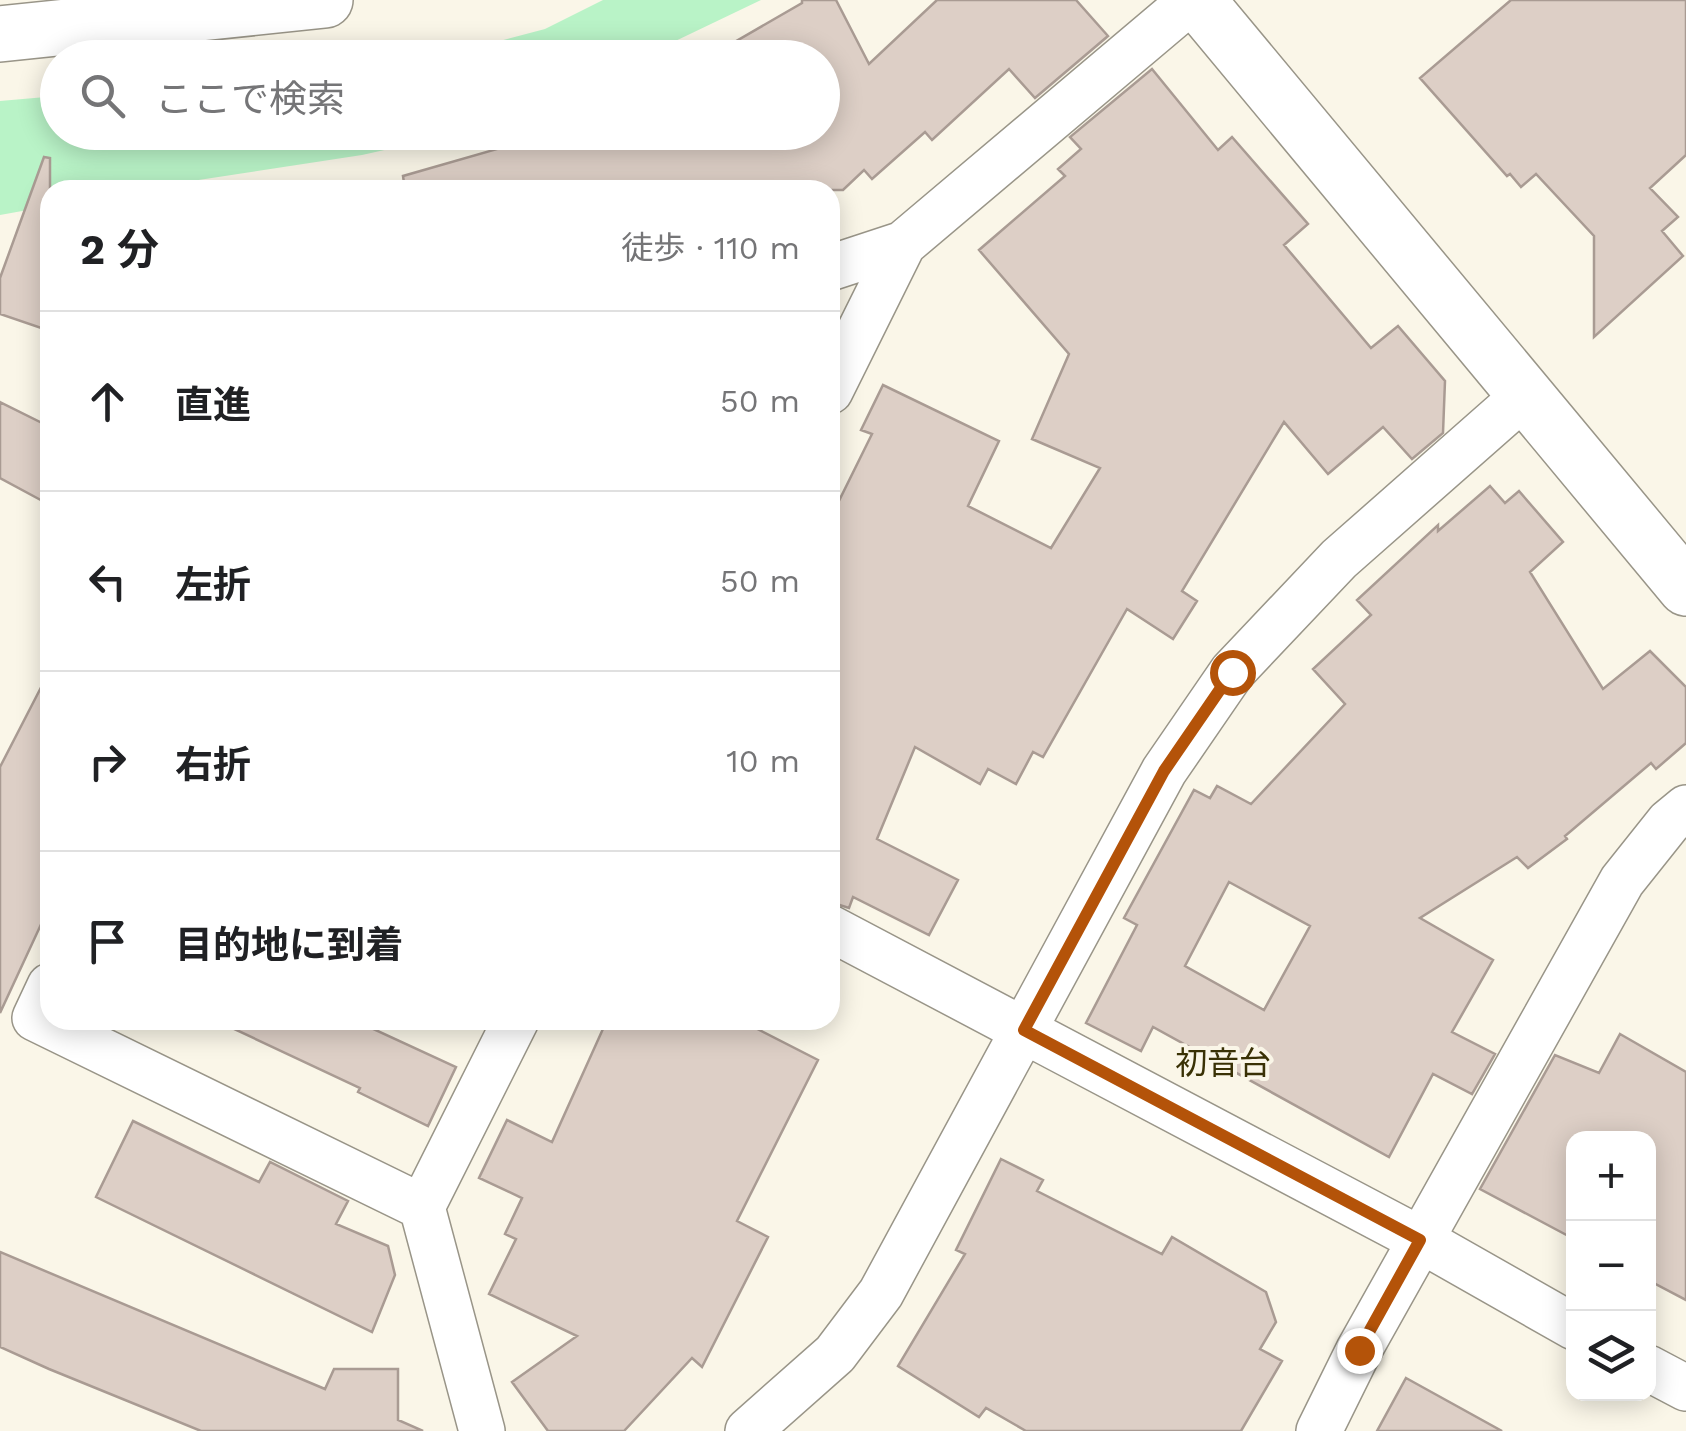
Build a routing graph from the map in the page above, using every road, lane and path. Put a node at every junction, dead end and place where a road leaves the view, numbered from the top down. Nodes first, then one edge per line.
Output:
1 (325, 0) edge
2 (1194, 0) edge
3 (0, 34) edge
4 (903, 244) junction
5 (840, 265) edge
6 (840, 371) edge
7 (1524, 396) junction
8 (1686, 588) edge
9 (1686, 808) edge
10 (840, 933) edge
11 (60, 1030) edge
12 (511, 1030) edge
13 (1024, 1030) junction
14 (422, 1207) junction
15 (1420, 1240) junction
16 (1566, 1322) edge
17 (1656, 1372) edge
18 (1686, 1388) edge
19 (482, 1431) edge
20 (748, 1431) edge
21 (1318, 1431) edge

1 - 3 street
2 - 4 street
2 - 7 street
4 - 5 street
4 - 6 street
7 - 8 street
7 - 13 street
9 - 15 street
10 - 13 street
11 - 14 street
12 - 14 street
13 - 15 street
13 - 20 street
14 - 19 street
15 - 16 street
15 - 21 street
17 - 18 street

